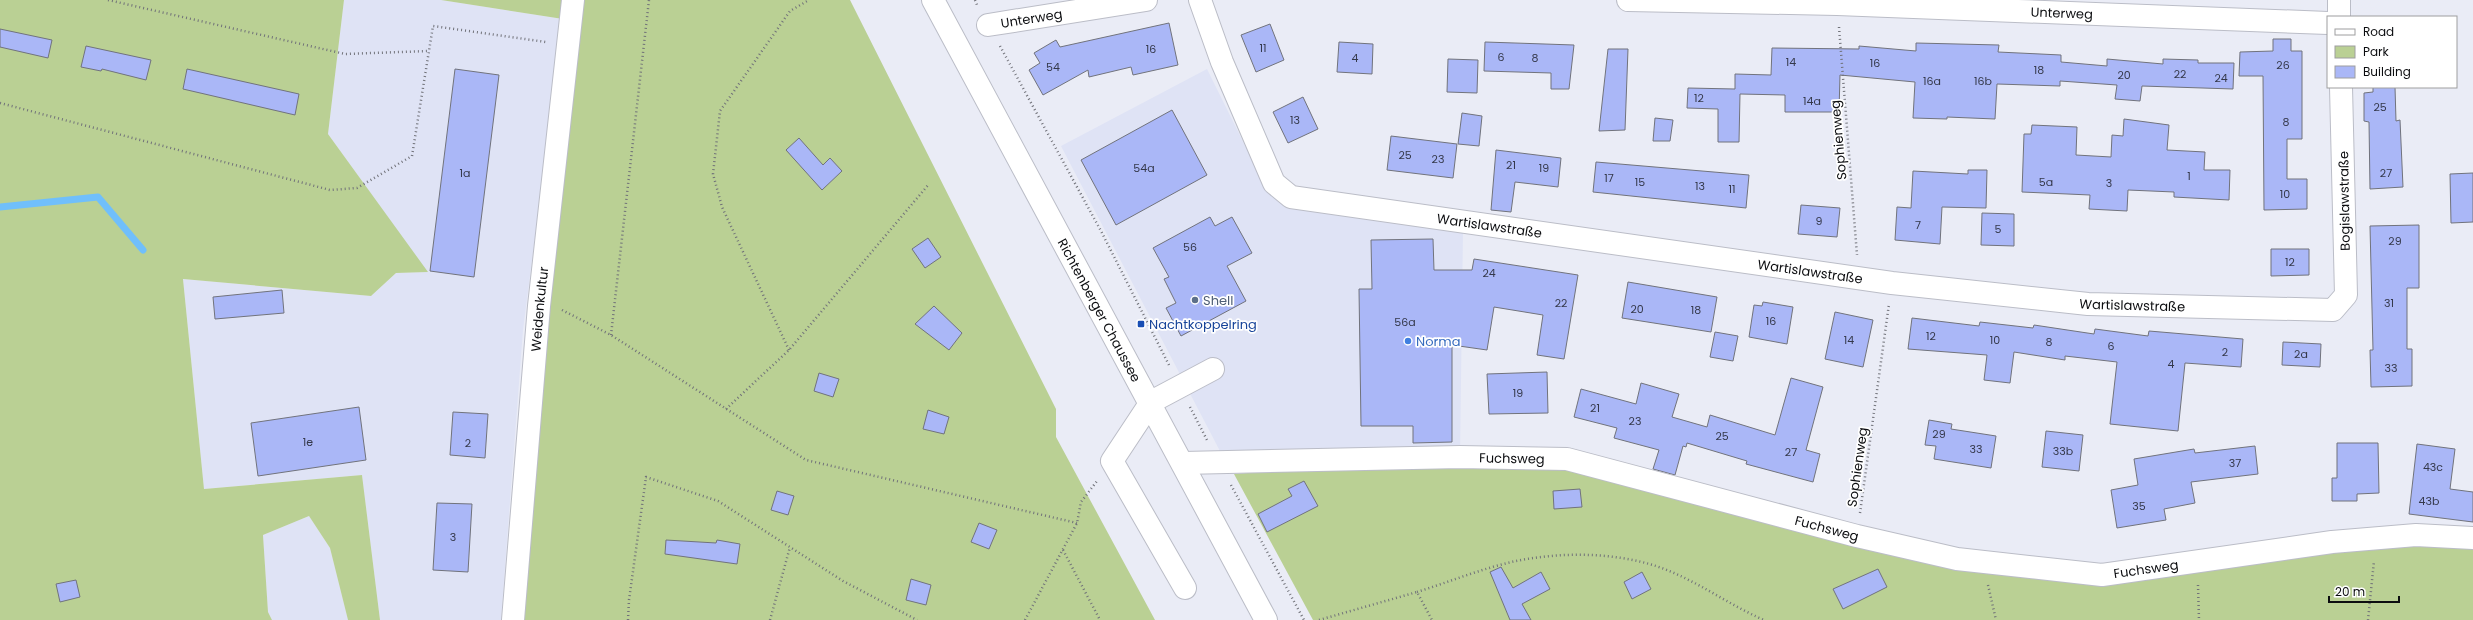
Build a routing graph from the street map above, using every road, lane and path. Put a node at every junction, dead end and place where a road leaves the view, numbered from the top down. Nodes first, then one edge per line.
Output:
1 (108, 0) edge
2 (574, 0) edge
3 (649, 0) edge
4 (809, 0) edge
5 (933, 0) edge
6 (975, 0) edge
7 (1146, 0) edge
8 (1200, 0) edge
9 (1628, 0) edge
10 (2339, 0) edge
11 (1837, 4) junction
12 (2340, 16) edge
13 (2327, 23) edge
14 (988, 25) junction
15 (570, 46) junction
16 (429, 51) junction
17 (2341, 88) edge
18 (0, 103) edge
19 (929, 184) dead end
20 (1859, 278) junction
21 (1892, 283) junction
22 (562, 310) dead end
23 (2333, 310) joint
24 (611, 335) junction
25 (789, 350) junction
26 (1213, 369) dead end
27 (1180, 387) junction
28 (1151, 402) junction
29 (726, 408) junction
30 (1112, 461) junction
31 (1183, 463) junction
32 (1219, 463) junction
33 (1077, 523) junction
34 (1857, 536) junction
35 (2473, 538) edge
36 (790, 547) junction
37 (1063, 550) junction
38 (2374, 558) dead end
39 (1984, 561) junction
40 (2197, 561) junction
41 (1185, 588) dead end
42 (1417, 592) junction
43 (513, 620) edge
44 (628, 620) edge
45 (770, 620) edge
46 (917, 620) edge
47 (1025, 620) edge
48 (1100, 620) edge
49 (1266, 620) edge
50 (1304, 620) edge
51 (1318, 620) edge
52 (1432, 620) edge
53 (1764, 620) edge
54 (1996, 620) edge
55 (2199, 620) edge
56 (2368, 620) edge

1 - 16 path
2 - 15 street, Weidenkultur
3 - 24 path
4 - 25 path
5 - 28 street, Richtenberger Chaussee
6 - 14 path
7 - 14 street, Unterweg
8 - 20 street, Wartislawstraße
9 - 11 street, Unterweg
10 - 12 street
11 - 13 street, Unterweg
11 - 20 path, Sophienweg
14 - 27 path
15 - 16 path
15 - 43 street, Weidenkultur
16 - 18 path
17 - 23 street, Bogislawstraße
19 - 25 path
20 - 21 street, Wartislawstraße
21 - 23 street, Wartislawstraße
21 - 34 path, Sophienweg
22 - 24 path
24 - 29 path
25 - 29 path
26 - 27 street
27 - 28 street
27 - 32 path
28 - 30 street
28 - 31 street, Richtenberger Chaussee
29 - 33 path
30 - 33 path
30 - 41 street
31 - 32 street, Fuchsweg
31 - 49 street, Richtenberger Chaussee
32 - 34 street, Fuchsweg
32 - 50 path
33 - 37 path
34 - 39 street, Fuchsweg
35 - 40 street, Fuchsweg
36 - 44 path
36 - 45 path
36 - 46 path
37 - 47 path
37 - 48 path
38 - 56 path
39 - 40 street, Fuchsweg
39 - 54 path
40 - 55 path
42 - 51 path
42 - 52 path
42 - 53 path

